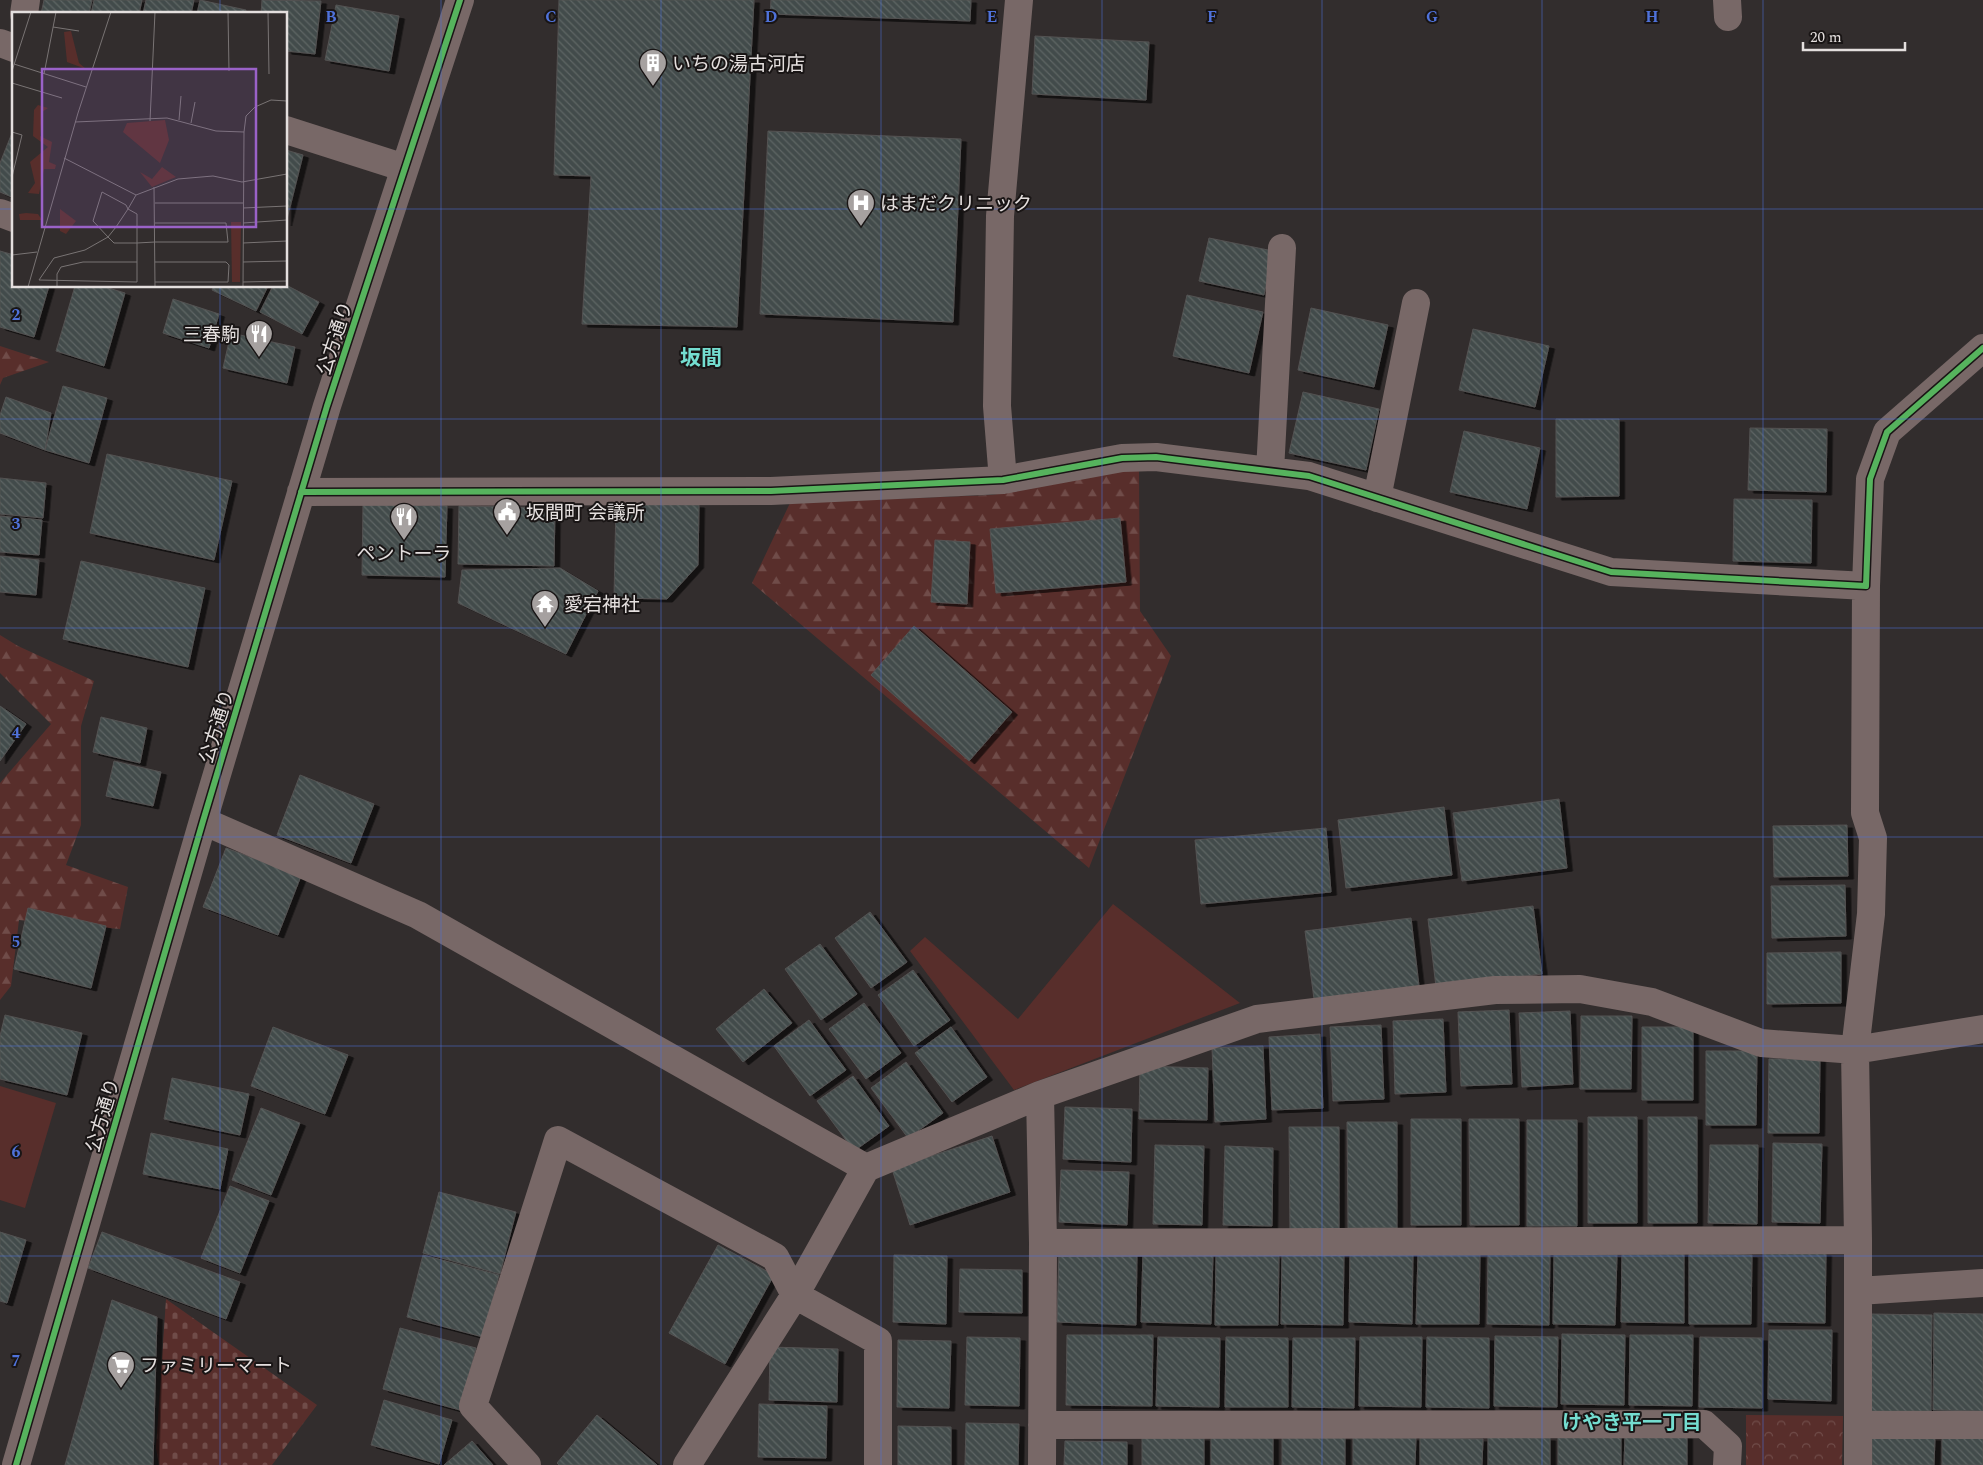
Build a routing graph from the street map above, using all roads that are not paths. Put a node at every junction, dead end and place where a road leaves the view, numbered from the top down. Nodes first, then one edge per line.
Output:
1 (460, 0) edge
2 (1019, 0) edge
3 (0, 43) edge
4 (12, 47) edge
5 (288, 131) edge
6 (405, 168) junction
7 (0, 213) edge
8 (12, 217) edge
9 (1282, 248) dead end
10 (1416, 303) dead end
11 (1983, 348) edge
12 (1270, 471) junction
13 (1003, 480) junction
14 (302, 492) junction
15 (1378, 498) junction
16 (1866, 586) junction
17 (203, 821) junction
18 (1983, 1029) edge
19 (1855, 1050) junction
20 (1040, 1095) junction
21 (866, 1168) junction
22 (1858, 1240) junction
23 (1042, 1243) junction
24 (1983, 1283) edge
25 (1858, 1291) junction
26 (795, 1295) junction
27 (1858, 1425) junction
28 (1983, 1425) edge
29 (1042, 1426) junction
30 (16, 1465) edge
31 (527, 1465) edge
32 (687, 1465) edge
33 (878, 1465) edge
34 (1042, 1465) edge
35 (1727, 1465) edge
36 (1858, 1465) edge

1 - 6 street, 公方通り
2 - 13 street
3 - 4 street
5 - 6 street
6 - 14 street, 公方通り
7 - 8 street
9 - 12 street
10 - 15 street
11 - 16 street
12 - 13 street
12 - 15 street
13 - 14 street
14 - 17 street, 公方通り
15 - 16 street
16 - 19 street
17 - 21 street
17 - 30 street, 公方通り
18 - 19 street
19 - 20 street
19 - 22 street
20 - 21 street
20 - 23 street
21 - 26 street
22 - 23 street
22 - 25 street
23 - 29 street
24 - 25 street
25 - 27 street
26 - 31 street
26 - 32 street
26 - 33 street
27 - 28 street
27 - 36 street
29 - 34 street
29 - 35 street

